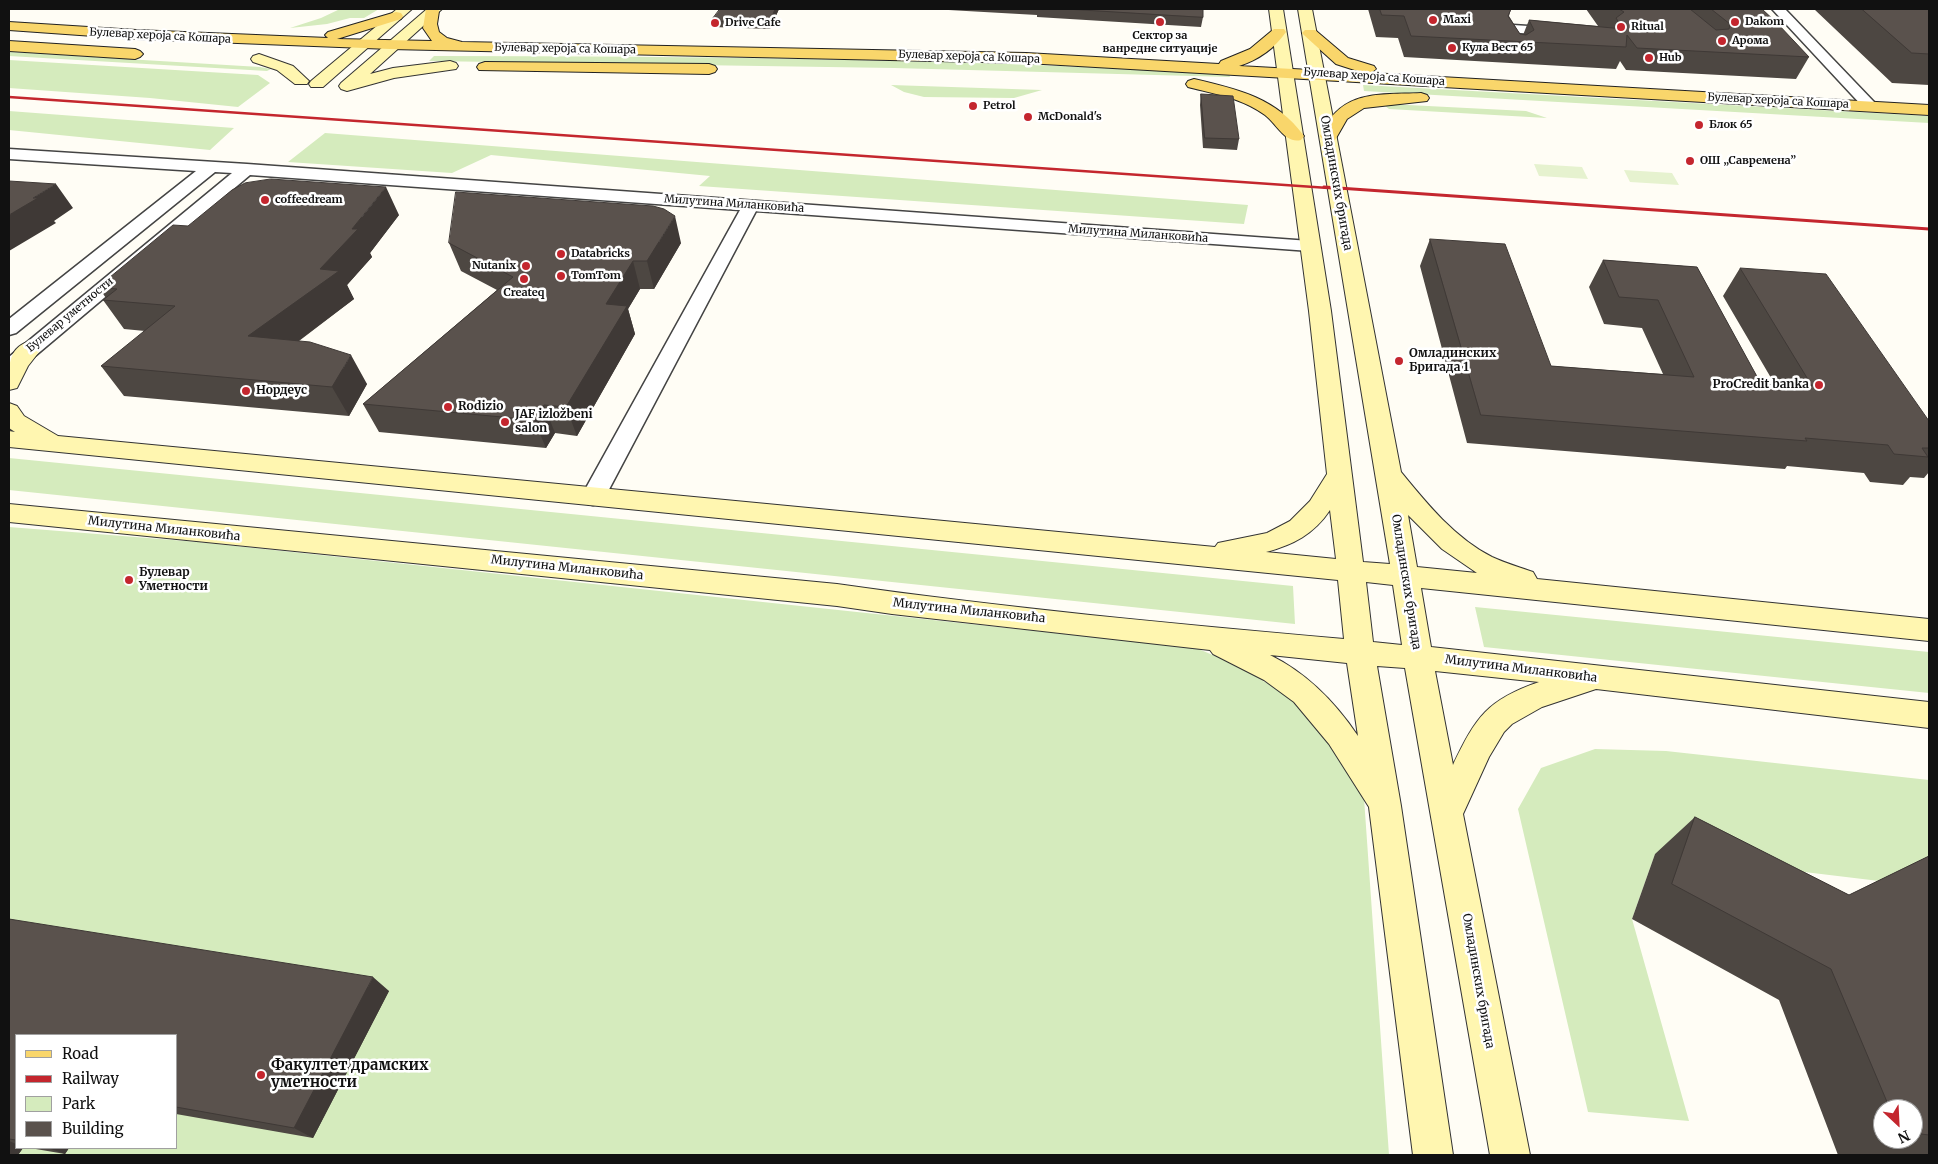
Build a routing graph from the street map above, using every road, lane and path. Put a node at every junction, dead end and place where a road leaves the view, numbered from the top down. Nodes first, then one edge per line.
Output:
1 (1276, 9) edge
2 (1305, 9) edge
3 (1778, 9) edge
4 (434, 10) edge
5 (401, 12) edge
6 (1506, 16) edge
7 (9, 26) edge
8 (1513, 29) junction
9 (1279, 32) junction
10 (1310, 33) junction
11 (1577, 33) edge
12 (279, 42) junction
13 (1513, 43) edge
14 (362, 45) junction
15 (9, 46) edge
16 (392, 46) junction
17 (469, 48) junction
18 (150, 54) dead end
19 (240, 58) dead end
20 (259, 59) junction
21 (303, 60) dead end
22 (324, 62) dead end
23 (342, 62) junction
24 (372, 63) junction
25 (450, 66) junction
26 (1206, 67) junction
27 (721, 70) dead end
28 (1284, 72) junction
29 (1318, 74) junction
30 (1426, 80) junction
31 (1176, 83) dead end
32 (1194, 84) junction
33 (1273, 89) junction
34 (1333, 93) junction
35 (1421, 98) junction
36 (1440, 99) dead end
37 (1870, 106) junction
38 (1929, 110) edge
39 (1295, 136) junction
40 (1329, 136) junction
41 (9, 154) edge
42 (210, 166) junction
43 (247, 169) junction
44 (751, 206) junction
45 (1310, 246) junction
46 (9, 329) edge
47 (30, 348) junction
48 (9, 366) edge
49 (9, 383) edge
50 (9, 411) edge
51 (9, 439) edge
52 (58, 444) junction
53 (1339, 474) junction
54 (1389, 476) junction
55 (593, 497) junction
56 (9, 513) edge
57 (1194, 556) junction
58 (1349, 571) junction
59 (1405, 576) junction
60 (1565, 593) junction
61 (1929, 630) edge
62 (1206, 638) junction
63 (1360, 652) junction
64 (1418, 658) junction
65 (1593, 678) junction
66 (1929, 715) edge
67 (1385, 806) junction
68 (1447, 813) junction
69 (1433, 1155) edge
70 (1510, 1155) edge

1 - 9 street
2 - 10 street, Омладинских бригада
3 - 37 street
4 - 16 street
4 - 17 main road
5 - 12 main road
5 - 14 street
6 - 8 street
7 - 12 main road, Булевар хероја са Кошара
8 - 11 street
8 - 13 street
9 - 26 main road
9 - 28 street
10 - 29 street, Омладинских бригада
10 - 30 main road
12 - 14 main road, Булевар хероја са Кошара
14 - 16 main road, Булевар хероја са Кошара
14 - 23 street
15 - 18 main road, Булевар хероја са Кошара
16 - 17 main road, Булевар хероја са Кошара
16 - 24 street
17 - 26 main road, Булевар хероја са Кошара
19 - 20 main road, Булевар хероја са Кошара
20 - 21 main road, Булевар хероја са Кошара
20 - 23 street
22 - 23 main road, Булевар хероја са Кошара
23 - 24 main road, Булевар хероја са Кошара
24 - 25 main road, Булевар хероја са Кошара
24 - 25 street
25 - 27 main road, Булевар хероја са Кошара
26 - 28 main road, Булевар хероја са Кошара
28 - 29 main road, Булевар хероја са Кошара
28 - 33 street
29 - 30 main road, Булевар хероја са Кошара
29 - 34 street, Омладинских бригада
30 - 37 main road, Булевар хероја са Кошара
31 - 32 main road, Булевар хероја са Кошара
32 - 33 main road, Булевар хероја са Кошара
32 - 39 main road
33 - 34 main road, Булевар хероја са Кошара
33 - 39 street
34 - 35 main road, Булевар хероја са Кошара
34 - 40 street, Омладинских бригада
35 - 36 main road, Булевар хероја са Кошара
35 - 40 main road
37 - 38 main road, Булевар хероја са Кошара
39 - 45 street
40 - 54 street, Омладинских бригада
41 - 42 street, Милутина Миланковића
42 - 43 street, Милутина Миланковића
42 - 46 street
43 - 44 street, Милутина Миланковића
43 - 47 street, Булевар уметности
44 - 45 street, Милутина Миланковића
44 - 55 street
45 - 53 street
47 - 48 street, Булевар уметности
47 - 49 street
50 - 52 street
51 - 52 street
52 - 55 street
53 - 57 street
53 - 58 street
54 - 59 street, Омладинских бригада
54 - 60 street
55 - 57 street
56 - 62 street, Милутина Миланковића
57 - 58 street
58 - 59 street
58 - 63 street
59 - 60 street
59 - 64 street, Омладинских бригада
60 - 61 street
62 - 63 street, Милутина Миланковића
62 - 67 street
63 - 64 street, Милутина Миланковића
63 - 67 street
64 - 65 street, Милутина Миланковића
64 - 68 street, Омладинских бригада
65 - 66 street, Милутина Миланковића
65 - 68 street
67 - 69 street
68 - 70 street, Омладинских бригада

